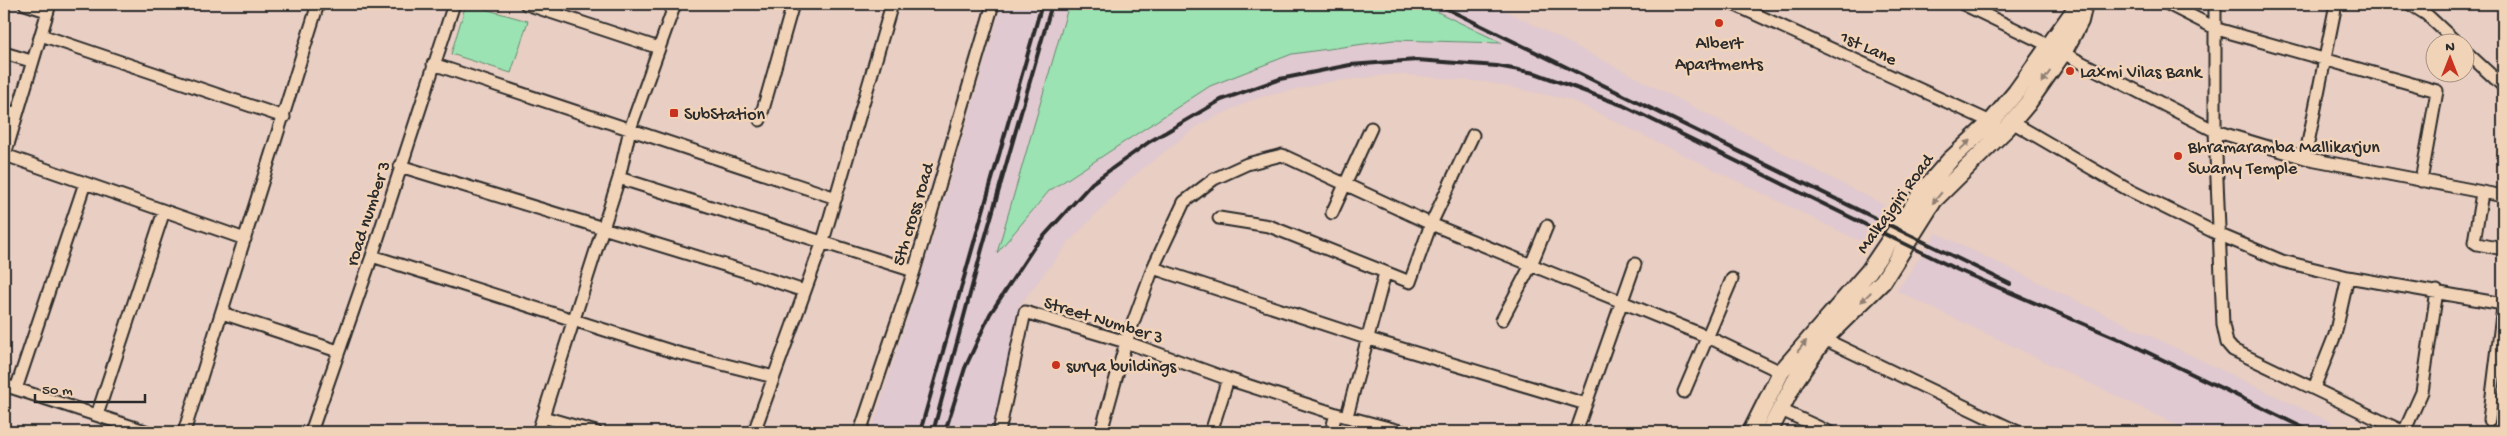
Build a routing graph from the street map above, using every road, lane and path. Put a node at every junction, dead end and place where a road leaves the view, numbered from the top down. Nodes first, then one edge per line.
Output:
1 (25, 4) edge
2 (318, 4) edge
3 (454, 4) edge
4 (526, 4) edge
5 (675, 4) edge
6 (793, 4) edge
7 (892, 4) edge
8 (993, 4) edge
9 (1733, 4) edge
10 (1963, 4) edge
11 (2079, 4) edge
12 (2084, 4) edge
13 (2168, 4) edge
14 (2215, 4) edge
15 (2336, 4) edge
16 (2410, 4) edge
17 (48, 7) edge
18 (554, 8) edge
19 (2428, 9) edge
20 (2217, 29) junction
21 (2448, 32) edge
22 (41, 35) junction
23 (659, 48) junction
24 (2057, 49) junction
25 (4, 53) edge
26 (2474, 59) edge
27 (2326, 61) junction
28 (31, 62) junction
29 (433, 64) junction
30 (2503, 85) edge
31 (4, 110) edge
32 (16, 114) junction
33 (284, 117) junction
34 (760, 120) dead end
35 (1991, 122) junction
36 (2012, 122) junction
37 (1371, 128) dead end
38 (630, 129) junction
39 (2215, 131) junction
40 (1473, 135) dead end
41 (4, 156) edge
42 (2305, 158) junction
43 (400, 166) junction
44 (619, 178) junction
45 (2421, 181) junction
46 (86, 183) junction
47 (1346, 184) junction
48 (2482, 192) junction
49 (2503, 196) edge
50 (836, 198) junction
51 (164, 211) junction
52 (1332, 213) dead end
53 (1219, 218) dead end
54 (1432, 224) junction
55 (1546, 226) dead end
56 (604, 229) junction
57 (2218, 234) junction
58 (245, 240) junction
59 (823, 241) junction
60 (2503, 249) edge
61 (372, 256) junction
62 (1635, 264) dead end
63 (1531, 265) junction
64 (1153, 268) junction
65 (914, 271) junction
66 (1385, 273) junction
67 (2348, 277) junction
68 (1732, 279) dead end
69 (804, 291) junction
70 (2437, 291) junction
71 (1621, 303) junction
72 (2503, 305) edge
73 (222, 313) junction
74 (1502, 320) dead end
75 (573, 321) junction
76 (1708, 337) junction
77 (1369, 339) junction
78 (1824, 339) junction
79 (1126, 342) junction
80 (338, 351) junction
81 (1781, 372) junction
82 (774, 377) junction
83 (1228, 379) junction
84 (4, 385) edge
85 (2314, 388) junction
86 (16, 389) junction
87 (1684, 392) dead end
88 (1586, 404) junction
89 (1779, 409) junction
90 (98, 415) junction
91 (1342, 415) junction
92 (543, 416) junction
93 (2489, 420) dead end
94 (148, 432) edge
95 (184, 432) edge
96 (311, 432) edge
97 (538, 432) edge
98 (596, 432) edge
99 (754, 432) edge
100 (860, 432) edge
101 (999, 432) edge
102 (1100, 432) edge
103 (1211, 432) edge
104 (1331, 432) edge
105 (1404, 432) edge
106 (1576, 432) edge
107 (1751, 432) edge
108 (1769, 432) edge
109 (1829, 432) edge
110 (2018, 432) edge
111 (2404, 432) edge

1 - 17 street
2 - 33 street
3 - 29 street, road number 3
4 - 18 street
5 - 23 street
6 - 34 street
7 - 50 street
8 - 65 street, 5th cross road
9 - 35 street, 1st Lane
10 - 24 street
11 - 24 main road, Malkajgiri Road
12 - 24 main road, Malkajgiri Road
13 - 20 street
14 - 20 street
15 - 27 street
16 - 19 street
17 - 22 street
18 - 23 street
19 - 21 street
20 - 27 street
20 - 39 street
22 - 28 street
22 - 33 street
23 - 38 street
24 - 35 main road, Malkajgiri Road
24 -> 36 main road, Malkajgiri Road
24 - 39 street
25 - 28 street
26 - 30 street
27 - 42 street
27 - 45 street
28 - 32 street
29 - 38 street
29 - 43 street, road number 3
31 - 32 street
32 - 41 street
33 - 58 street
81 -> 35 main road, Malkajgiri Road
36 - 57 street
36 -> 78 main road, Malkajgiri Road
37 - 47 street
38 - 44 street
38 - 50 street
39 - 42 street
39 - 57 street
40 - 54 street
41 - 46 street
42 - 45 street
43 - 56 street
43 - 61 street, road number 3
44 - 56 street
44 - 59 street
45 - 48 street
46 - 51 street
46 - 86 street
47 - 52 street
47 - 54 street
47 - 64 street
48 - 49 street
48 - 60 street
50 - 59 street
51 - 58 street
51 - 90 street
53 - 66 street
54 - 63 street
54 - 66 street
55 - 63 street
56 - 69 street
56 - 75 street
57 - 67 street
57 - 85 street
58 - 73 street
59 - 65 street
59 - 69 street
61 - 75 street
61 - 80 street, road number 3
62 - 71 street
63 - 71 street
63 - 74 street
64 - 77 street
64 - 79 street
65 - 100 street, 5th cross road
66 - 77 street
67 - 70 street
67 - 85 street
68 - 76 street
69 - 82 street
70 - 72 street
70 - 111 street
71 - 76 street
71 - 88 street
72 - 93 street
73 - 80 street
73 - 95 street
75 - 82 street
75 - 92 street
76 - 81 street
76 - 87 street
77 - 88 street
77 - 91 street
78 - 89 main road, Malkajgiri Road
78 - 110 street
79 - 83 street, Street Number 3
79 - 101 street, Street Number 3
79 - 102 street
80 - 96 street, road number 3
81 - 107 main road, Malkajgiri Road
82 - 99 street
83 - 91 street, Street Number 3
83 - 103 street
84 - 86 street
85 - 111 street
86 - 90 street
88 - 106 street
89 - 108 main road, Malkajgiri Road
89 - 109 street
90 - 94 street
91 - 104 street
91 - 105 street, Street Number 3
92 - 97 street
92 - 98 street

